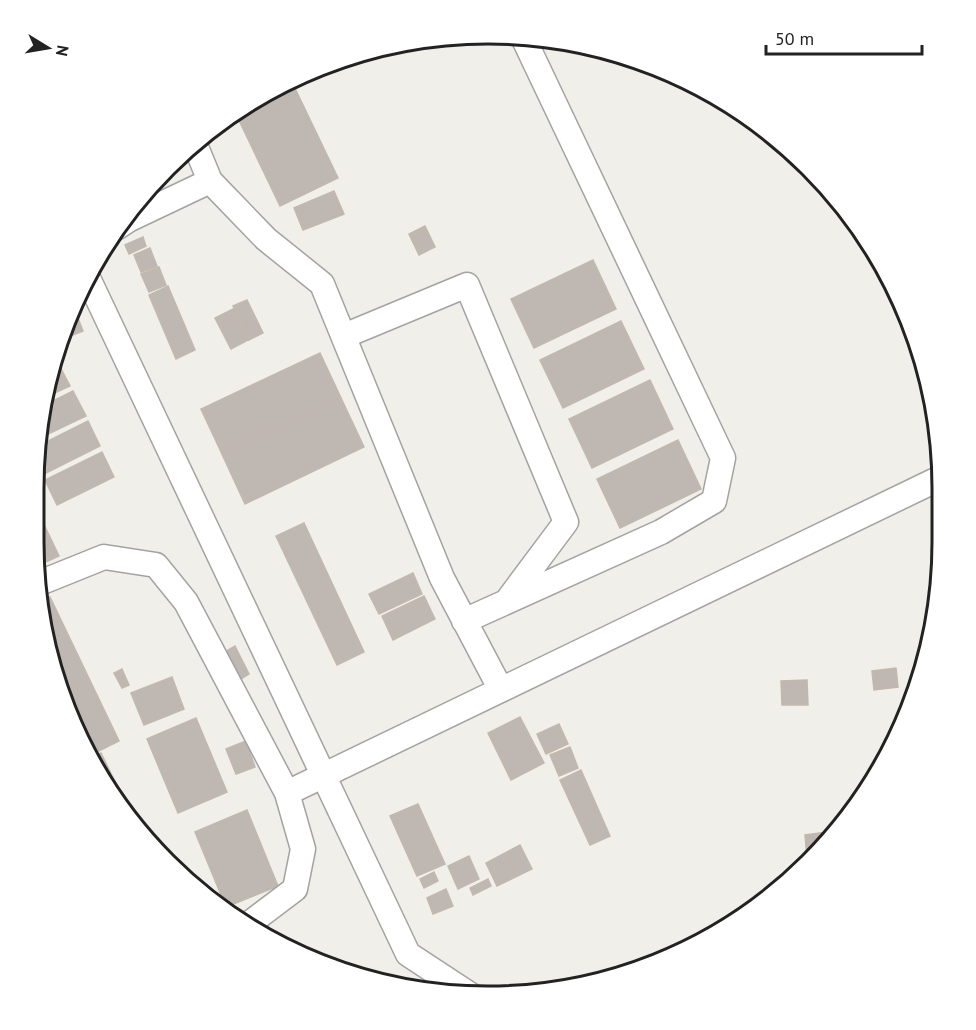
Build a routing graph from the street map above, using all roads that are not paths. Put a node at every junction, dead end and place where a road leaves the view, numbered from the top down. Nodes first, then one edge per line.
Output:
1 (527, 45) edge
2 (198, 151) edge
3 (210, 181) junction
4 (136, 216) edge
5 (92, 286) edge
6 (344, 336) junction
7 (932, 482) edge
8 (45, 581) edge
9 (507, 602) junction
10 (464, 621) junction
11 (501, 690) junction
12 (324, 776) junction
13 (287, 793) junction
14 (254, 920) edge
15 (456, 986) edge

1 - 9 lane
2 - 3 lane
3 - 4 lane
3 - 6 lane
5 - 12 lane
6 - 9 lane
6 - 10 lane
7 - 11 lane
8 - 13 lane
9 - 10 lane
10 - 11 lane
11 - 12 lane
12 - 13 lane
12 - 15 lane
13 - 14 lane

